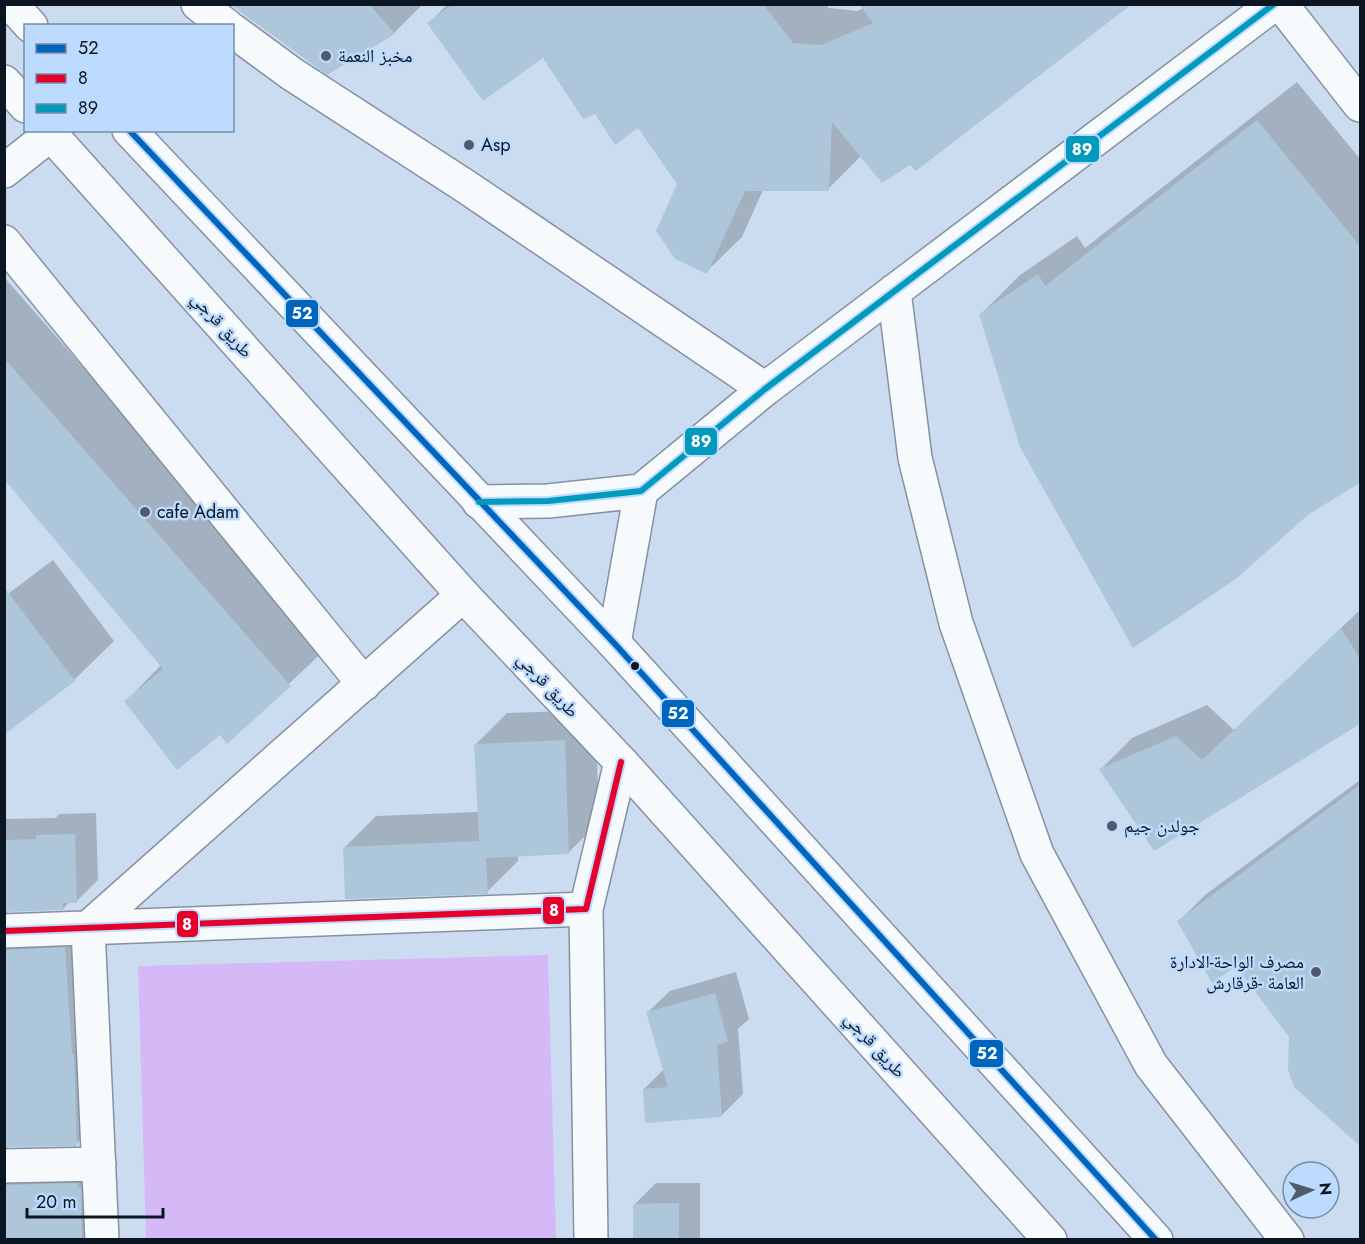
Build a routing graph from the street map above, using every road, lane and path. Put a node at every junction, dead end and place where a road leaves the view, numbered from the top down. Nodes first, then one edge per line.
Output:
1 (11, 4) edge
2 (198, 4) edge
3 (1274, 4) edge
4 (1281, 4) edge
5 (29, 24) edge
6 (223, 24) edge
7 (234, 31) edge
8 (4, 82) edge
9 (24, 104) edge
10 (1360, 105) edge
11 (49, 132) edge
12 (131, 132) edge
13 (4, 171) edge
14 (4, 242) edge
15 (894, 291) junction
16 (765, 389) junction
17 (641, 491) junction
18 (478, 502) junction
19 (463, 595) junction
20 (614, 643) junction
21 (364, 684) junction
22 (621, 762) junction
23 (586, 909) junction
24 (88, 928) junction
25 (4, 931) edge
26 (99, 1164) junction
27 (4, 1166) edge
28 (102, 1239) edge
29 (591, 1239) edge
30 (1050, 1239) edge
31 (1156, 1239) edge
32 (1287, 1239) edge

1 - 5 main road
2 - 6 main road
3 - 15 main road
4 - 10 main road
7 - 16 main road
8 - 9 main road
11 - 13 main road
11 - 19 main road, طريق قرجي
12 - 18 main road
14 - 21 main road
15 - 16 main road
15 - 32 main road
16 - 17 main road
17 - 18 main road
17 - 20 main road
18 - 20 main road
19 - 21 main road
19 - 22 main road, طريق قرجي
20 - 31 main road
21 - 24 main road
22 - 23 main road
22 - 30 main road, طريق قرجي
23 - 24 main road
23 - 29 main road
24 - 25 main road
24 - 26 main road
26 - 27 main road
26 - 28 main road

